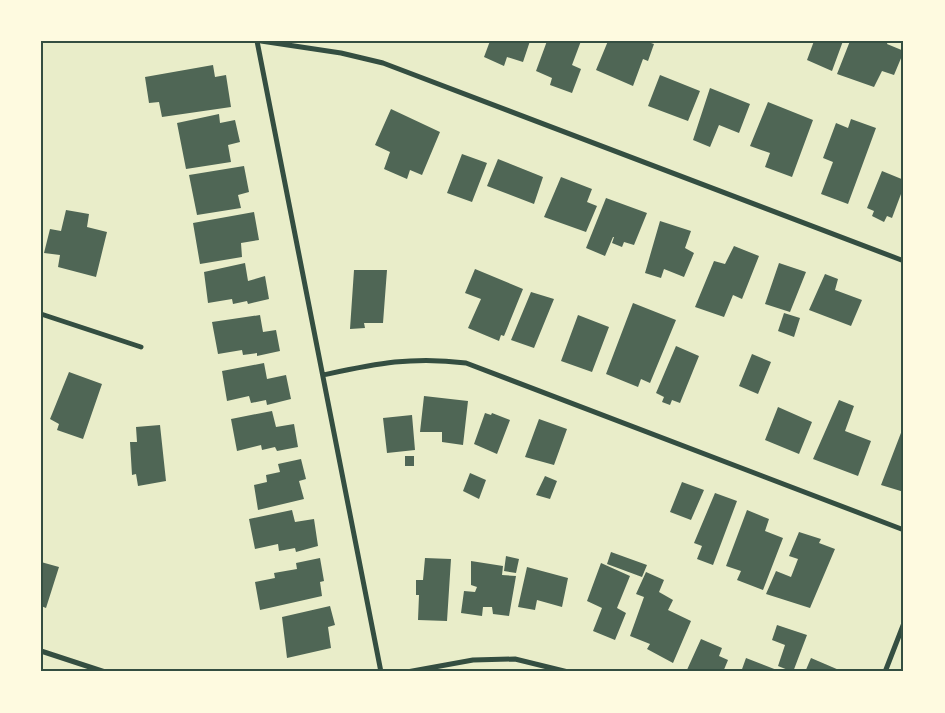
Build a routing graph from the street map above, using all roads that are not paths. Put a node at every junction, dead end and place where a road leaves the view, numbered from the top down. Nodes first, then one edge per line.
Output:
1 (257, 41) edge
2 (261, 41) edge
3 (904, 261) edge
4 (41, 314) edge
5 (141, 347) dead end
6 (323, 375) junction
7 (904, 530) edge
8 (904, 623) edge
9 (41, 651) edge
10 (105, 672) edge
11 (381, 672) edge
12 (407, 672) edge
13 (568, 672) edge
14 (885, 672) edge

1 - 6 street
2 - 3 street
4 - 5 street
6 - 7 street
6 - 11 street
8 - 14 street
9 - 10 street
12 - 13 street

